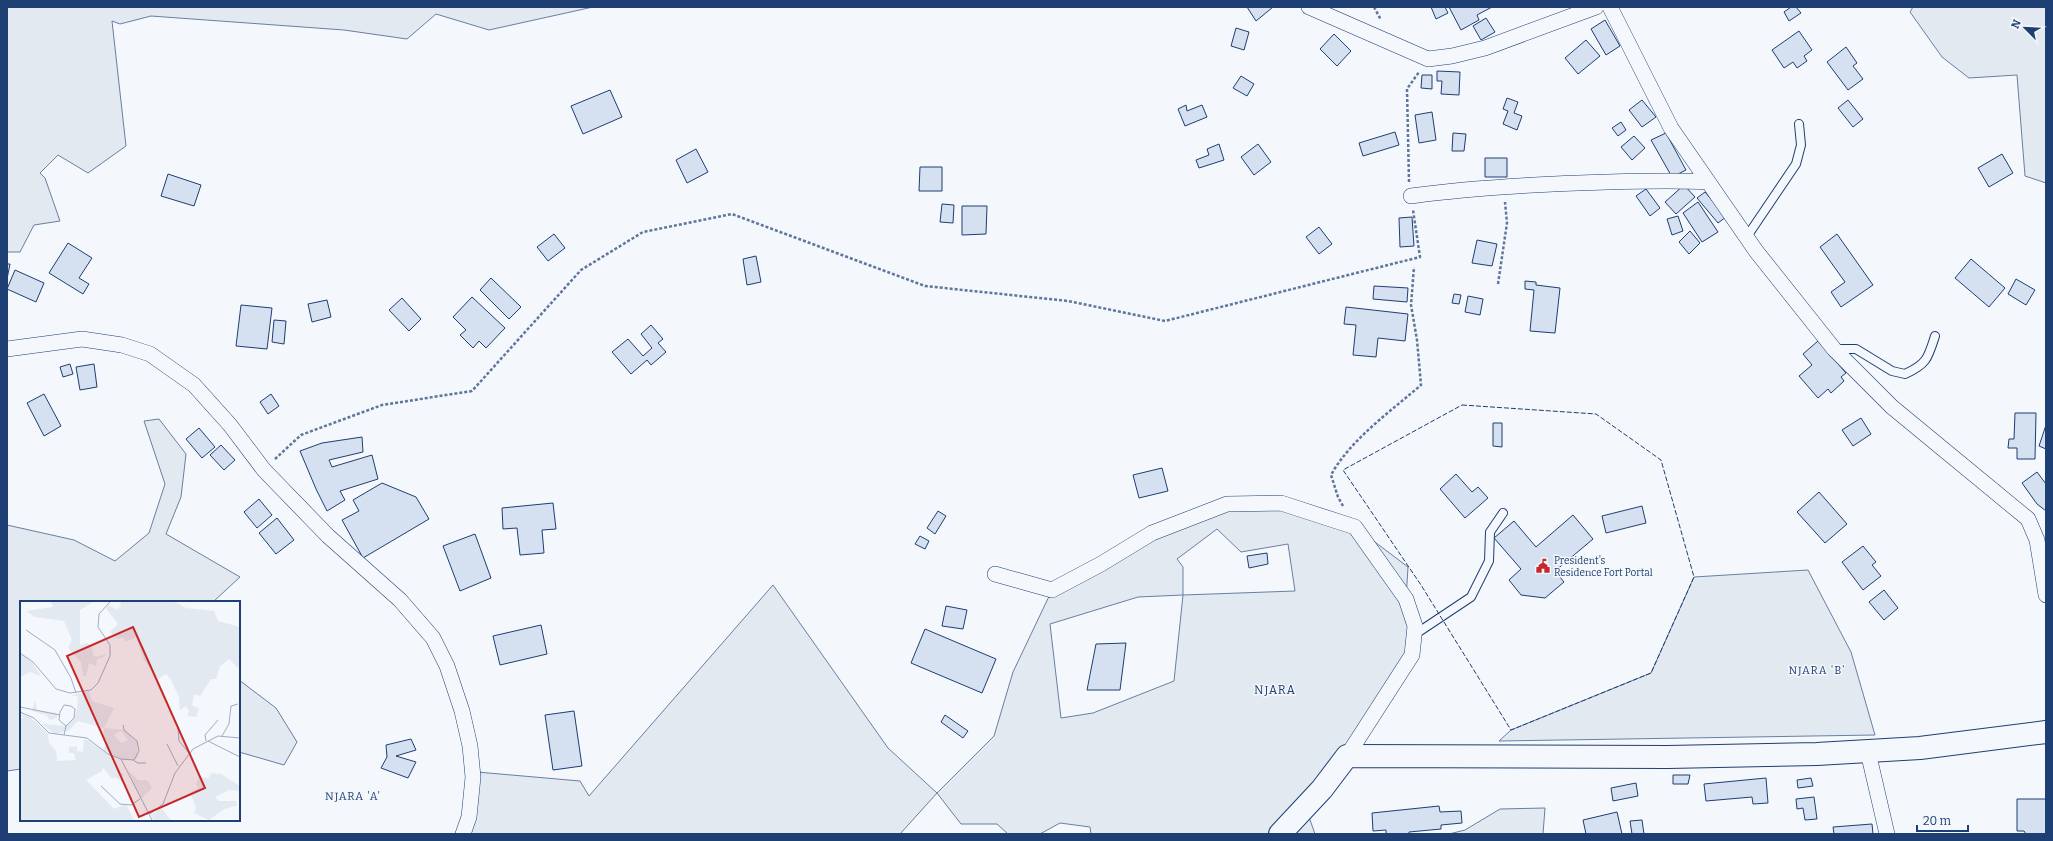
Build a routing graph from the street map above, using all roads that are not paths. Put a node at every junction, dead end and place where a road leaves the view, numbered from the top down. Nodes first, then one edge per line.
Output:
1 (1309, 7) edge
2 (1596, 7) edge
3 (1610, 7) edge
4 (1799, 124) dead end
5 (1708, 182) junction
6 (1411, 196) road end
7 (1746, 238) junction
8 (1935, 336) dead end
9 (1834, 349) junction
10 (7, 350) edge
11 (1503, 513) dead end
12 (995, 574) dead end
13 (2046, 595) edge
14 (1414, 636) junction
15 (2046, 732) edge
16 (1868, 752) junction
17 (1347, 756) junction
18 (463, 834) edge
19 (1280, 834) edge
20 (1887, 834) edge

1 - 2 street
3 - 5 street
4 - 7 lane
5 - 6 street
5 - 7 street
7 - 9 street
8 - 9 lane
9 - 13 street
10 - 18 street
11 - 14 lane
12 - 14 street
14 - 17 street
15 - 16 main road
16 - 17 main road
16 - 20 street
17 - 19 main road

